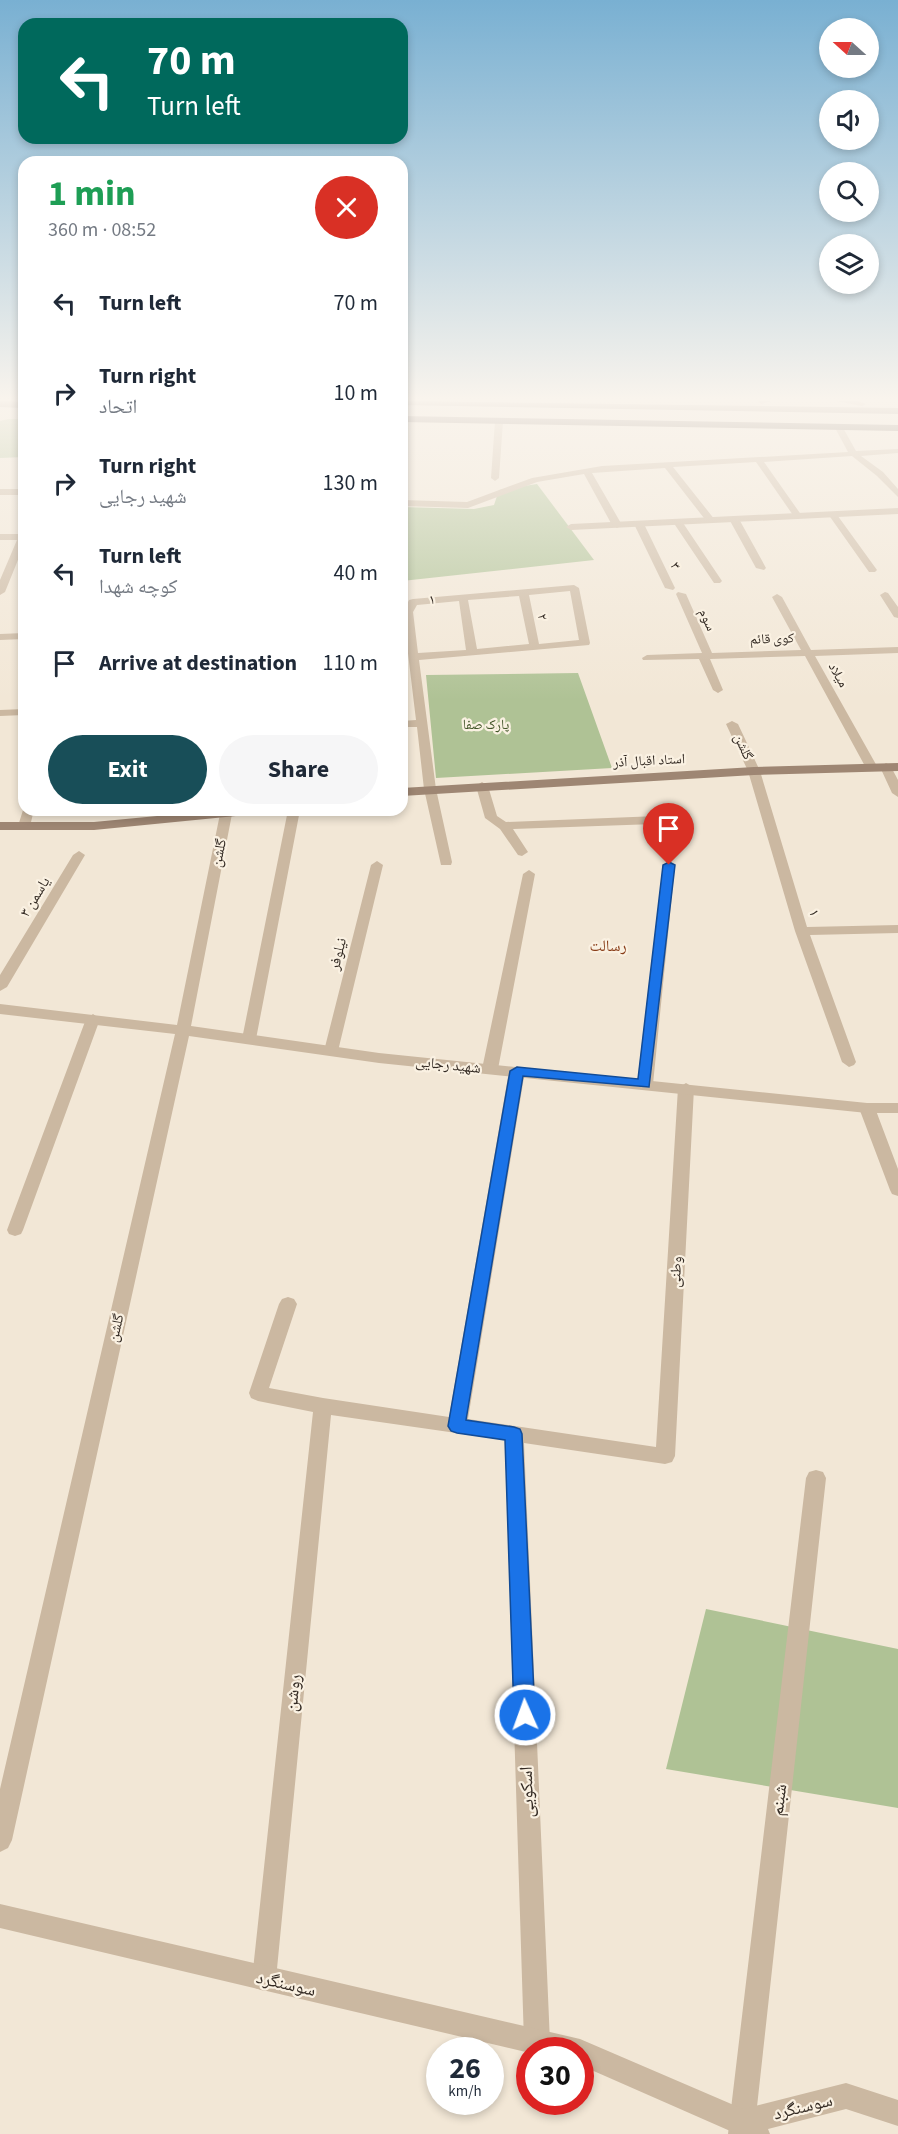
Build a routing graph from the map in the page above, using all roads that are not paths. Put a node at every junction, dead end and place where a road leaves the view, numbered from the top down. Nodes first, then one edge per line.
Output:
1 (482, 501) edge
2 (603, 501) edge
3 (695, 501) edge
4 (787, 501) edge
5 (408, 504) edge
6 (898, 511) edge
7 (832, 514) junction
8 (798, 516) junction
9 (734, 519) junction
10 (710, 520) junction
11 (678, 522) junction
12 (639, 524) junction
13 (617, 525) junction
14 (571, 527) dead end
15 (18, 536) edge
16 (0, 537) edge
17 (18, 548) edge
18 (761, 568) dead end
19 (872, 570) dead end
20 (717, 581) dead end
21 (670, 588) dead end
22 (0, 592) edge
23 (523, 592) junction
24 (681, 594) dead end
25 (885, 595) dead end
26 (777, 597) dead end
27 (463, 598) junction
28 (898, 615) edge
29 (18, 636) edge
30 (0, 637) edge
31 (535, 647) junction
32 (898, 650) edge
33 (472, 652) junction
34 (809, 652) junction
35 (705, 656) junction
36 (414, 657) junction
37 (647, 658) dead end
38 (416, 671) junction
39 (408, 672) edge
40 (718, 690) dead end
41 (18, 712) edge
42 (0, 713) edge
43 (422, 723) junction
44 (408, 724) edge
45 (732, 724) dead end
46 (892, 767) edge
47 (872, 768) junction
48 (754, 771) junction
49 (482, 786) junction
50 (430, 789) junction
51 (408, 791) edge
52 (898, 793) edge
53 (26, 816) edge
54 (164, 816) edge
55 (226, 816) edge
56 (293, 816) edge
57 (683, 819) dead end
58 (0, 826) edge
59 (24, 826) junction
60 (504, 826) junction
61 (522, 852) dead end
62 (79, 855) dead end
63 (446, 862) dead end
64 (376, 865) dead end
65 (669, 865) dead end
66 (528, 874) dead end
67 (898, 929) edge
68 (802, 930) junction
69 (0, 987) edge
70 (0, 1009) edge
71 (93, 1019) junction
72 (183, 1030) junction
73 (249, 1039) junction
74 (331, 1051) junction
75 (849, 1062) dead end
76 (490, 1069) junction
77 (517, 1071) junction
78 (645, 1084) junction
79 (686, 1088) junction
80 (867, 1108) junction
81 (898, 1108) edge
82 (898, 1190) edge
83 (15, 1230) dead end
84 (288, 1304) dead end
85 (322, 1407) junction
86 (457, 1426) junction
87 (514, 1434) junction
88 (816, 1478) dead end
89 (0, 1840) edge
90 (0, 1916) edge
91 (264, 1979) junction
92 (516, 2037) edge
93 (537, 2037) edge
94 (594, 2059) edge
95 (898, 2113) edge
96 (747, 2130) edge

1 - 5 street
2 - 13 street
3 - 10 street
4 - 8 street
6 - 7 street
7 - 8 street
7 - 19 street
8 - 9 street
9 - 10 street
9 - 18 street
10 - 11 street
11 - 12 street
11 - 20 street
12 - 13 street
12 - 21 street, ۳
13 - 14 street
15 - 16 street
17 - 22 street
23 - 27 street, ۱
23 - 31 street, ۲
23 - 31 street, ۱
24 - 35 street, سوم
25 - 28 street
26 - 34 street, میلاد
27 - 33 street
27 - 36 street, ۱
29 - 30 street
31 - 33 street
32 - 34 street, کوی قائم
33 - 36 street
34 - 35 street, کوی قائم
34 - 47 street, میلاد
35 - 37 street, کوی قائم
35 - 40 street
36 - 38 street
38 - 39 street
38 - 43 street
41 - 42 street
43 - 44 street
43 - 50 street
45 - 48 street, گلشن
46 - 47 main road, استاد اقبال آذر
46 - 52 street
47 - 48 main road, استاد اقبال آذر
48 - 49 main road, استاد اقبال آذر
48 - 68 street, ۱
49 - 50 main road, استاد اقبال آذر
49 - 60 street
50 - 51 main road, استاد اقبال آذر
50 - 63 street
53 - 59 street
54 - 59 main road
55 - 72 street, گلشن
56 - 73 street
57 - 60 street
58 - 59 main road
60 - 61 street
62 - 69 street, یاسمن ۳
64 - 74 street, نیلوفر
65 - 78 street
66 - 76 street
67 - 68 street
68 - 75 street, ۱
70 - 71 street, شهید رجایی
71 - 72 street, شهید رجایی
71 - 83 street
72 - 73 street, شهید رجایی
72 - 89 street, گلشن
73 - 74 street, شهید رجایی
74 - 76 street, شهید رجایی
76 - 77 street, شهید رجایی
77 - 78 street, شهید رجایی
77 - 86 street
78 - 79 street, شهید رجایی
79 - 80 street, شهید رجایی
79 - 87 street, وطنی
80 - 81 street, شهید رجایی
80 - 82 street
84 - 85 street
85 - 86 street
85 - 91 street, روشن
86 - 87 street
87 - 93 street, اسکویی
88 - 96 street, شبنم
90 - 91 street, سوسنگرد
91 - 92 street, سوسنگرد
94 - 96 street
95 - 96 street, سوسنگرد

